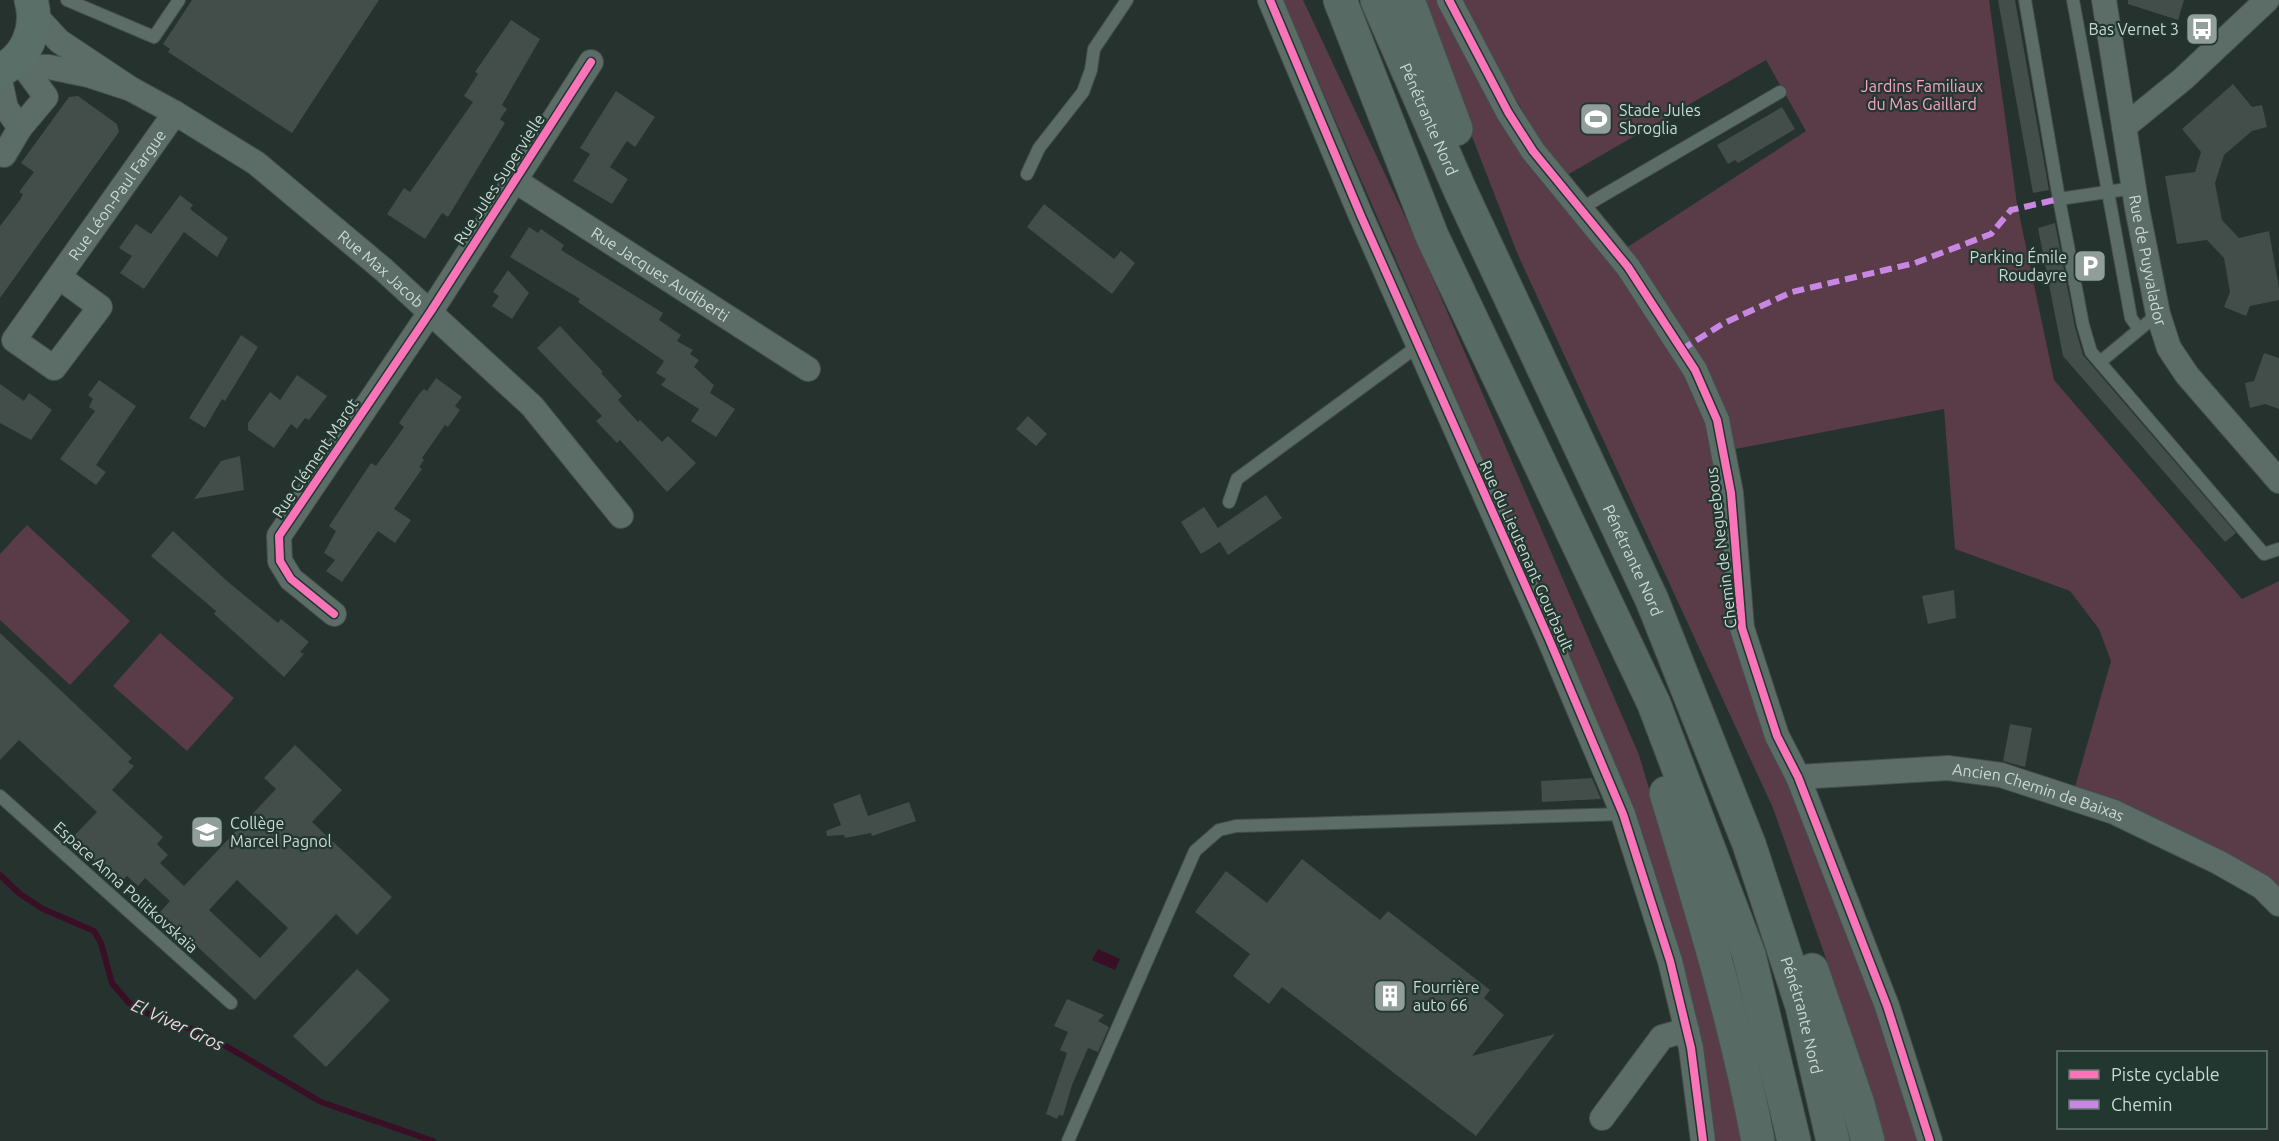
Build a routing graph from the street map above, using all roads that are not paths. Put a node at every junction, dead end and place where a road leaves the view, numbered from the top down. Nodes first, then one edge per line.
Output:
1 (67, 0) edge
2 (179, 0) edge
3 (1128, 0) edge
4 (1270, 0) edge
5 (1320, 0) edge
6 (1340, 0) edge
7 (1377, 0) edge
8 (1408, 0) edge
9 (1449, 0) edge
10 (2025, 0) edge
11 (2073, 0) edge
12 (2104, 0) edge
13 (2267, 0) edge
14 (36, 6) edge
15 (591, 62) dead end
16 (8, 71) edge
17 (131, 89) junction
18 (1780, 92) dead end
19 (175, 113) junction
20 (2124, 127) junction
21 (20, 128) junction
22 (0, 154) edge
23 (1027, 174) dead end
24 (514, 180) junction
25 (2134, 188) junction
26 (2106, 191) junction
27 (2060, 199) junction
28 (1580, 210) junction
29 (1432, 236) junction
30 (59, 277) dead end
31 (431, 311) junction
32 (2158, 314) junction
33 (2139, 329) junction
34 (1418, 346) junction
35 (2100, 362) junction
36 (808, 369) dead end
37 (1591, 468) junction
38 (2279, 481) edge
39 (1229, 502) dead end
40 (621, 516) dead end
41 (2279, 549) edge
42 (1652, 600) junction
43 (334, 614) dead end
44 (1798, 777) junction
45 (0, 796) edge
46 (1623, 814) junction
47 (2271, 896) edge
48 (231, 1003) dead end
49 (1687, 1030) junction
50 (1602, 1118) dead end
51 (1068, 1141) edge
52 (1703, 1141) edge
53 (1758, 1141) edge
54 (1794, 1141) edge
55 (1833, 1141) edge
56 (1868, 1141) edge
57 (1930, 1141) edge

1 - 2 lane
3 - 23 lane
4 - 34 street, Rue du Lieutenant Gourbault
5 - 29 highway
6 - 29 highway
7 - 37 highway, Pénétrante Nord
8 - 37 highway
9 - 28 street, Chemin de Neguebous
10 - 27 lane
11 - 26 lane
12 - 20 street, Rue de Puyvalador
13 - 20 street
14 - 16 main road
14 - 17 street
15 - 24 street, Rue Jules Supervielle
16 - 17 street
16 - 21 street
16 - 21 street
17 - 19 street, Rue Max Jacob
18 - 28 lane
19 - 30 street, Rue Léon-Paul Fargue
19 - 31 street, Rue Max Jacob
20 - 25 street, Rue de Puyvalador
21 - 22 street
24 - 31 street, Rue Jules Supervielle
24 - 36 street, Rue Jacques Audiberti
25 - 26 lane
25 - 32 street, Rue de Puyvalador
26 - 27 lane
26 - 33 lane
27 - 35 lane
28 - 44 street, Chemin de Neguebous
29 - 53 highway
29 - 54 highway
31 - 40 street, Rue Max Jacob
31 - 43 street, Rue Clément Marot
32 - 33 lane
32 - 38 street, Rue de Puyvalador
33 - 35 lane
34 - 39 lane
34 - 46 street, Rue du Lieutenant Gourbault
35 - 41 lane
37 - 42 highway, Pénétrante Nord
42 - 55 highway, Pénétrante Nord
42 - 56 highway
44 - 47 street, Ancien Chemin de Baixas
44 - 57 street, Chemin de Neguebous
45 - 48 lane, Espace Anna Politkovskaïa
46 - 49 street, Rue du Lieutenant Gourbault
46 - 51 lane
49 - 50 street
49 - 52 street, Rue du Lieutenant Gourbault

